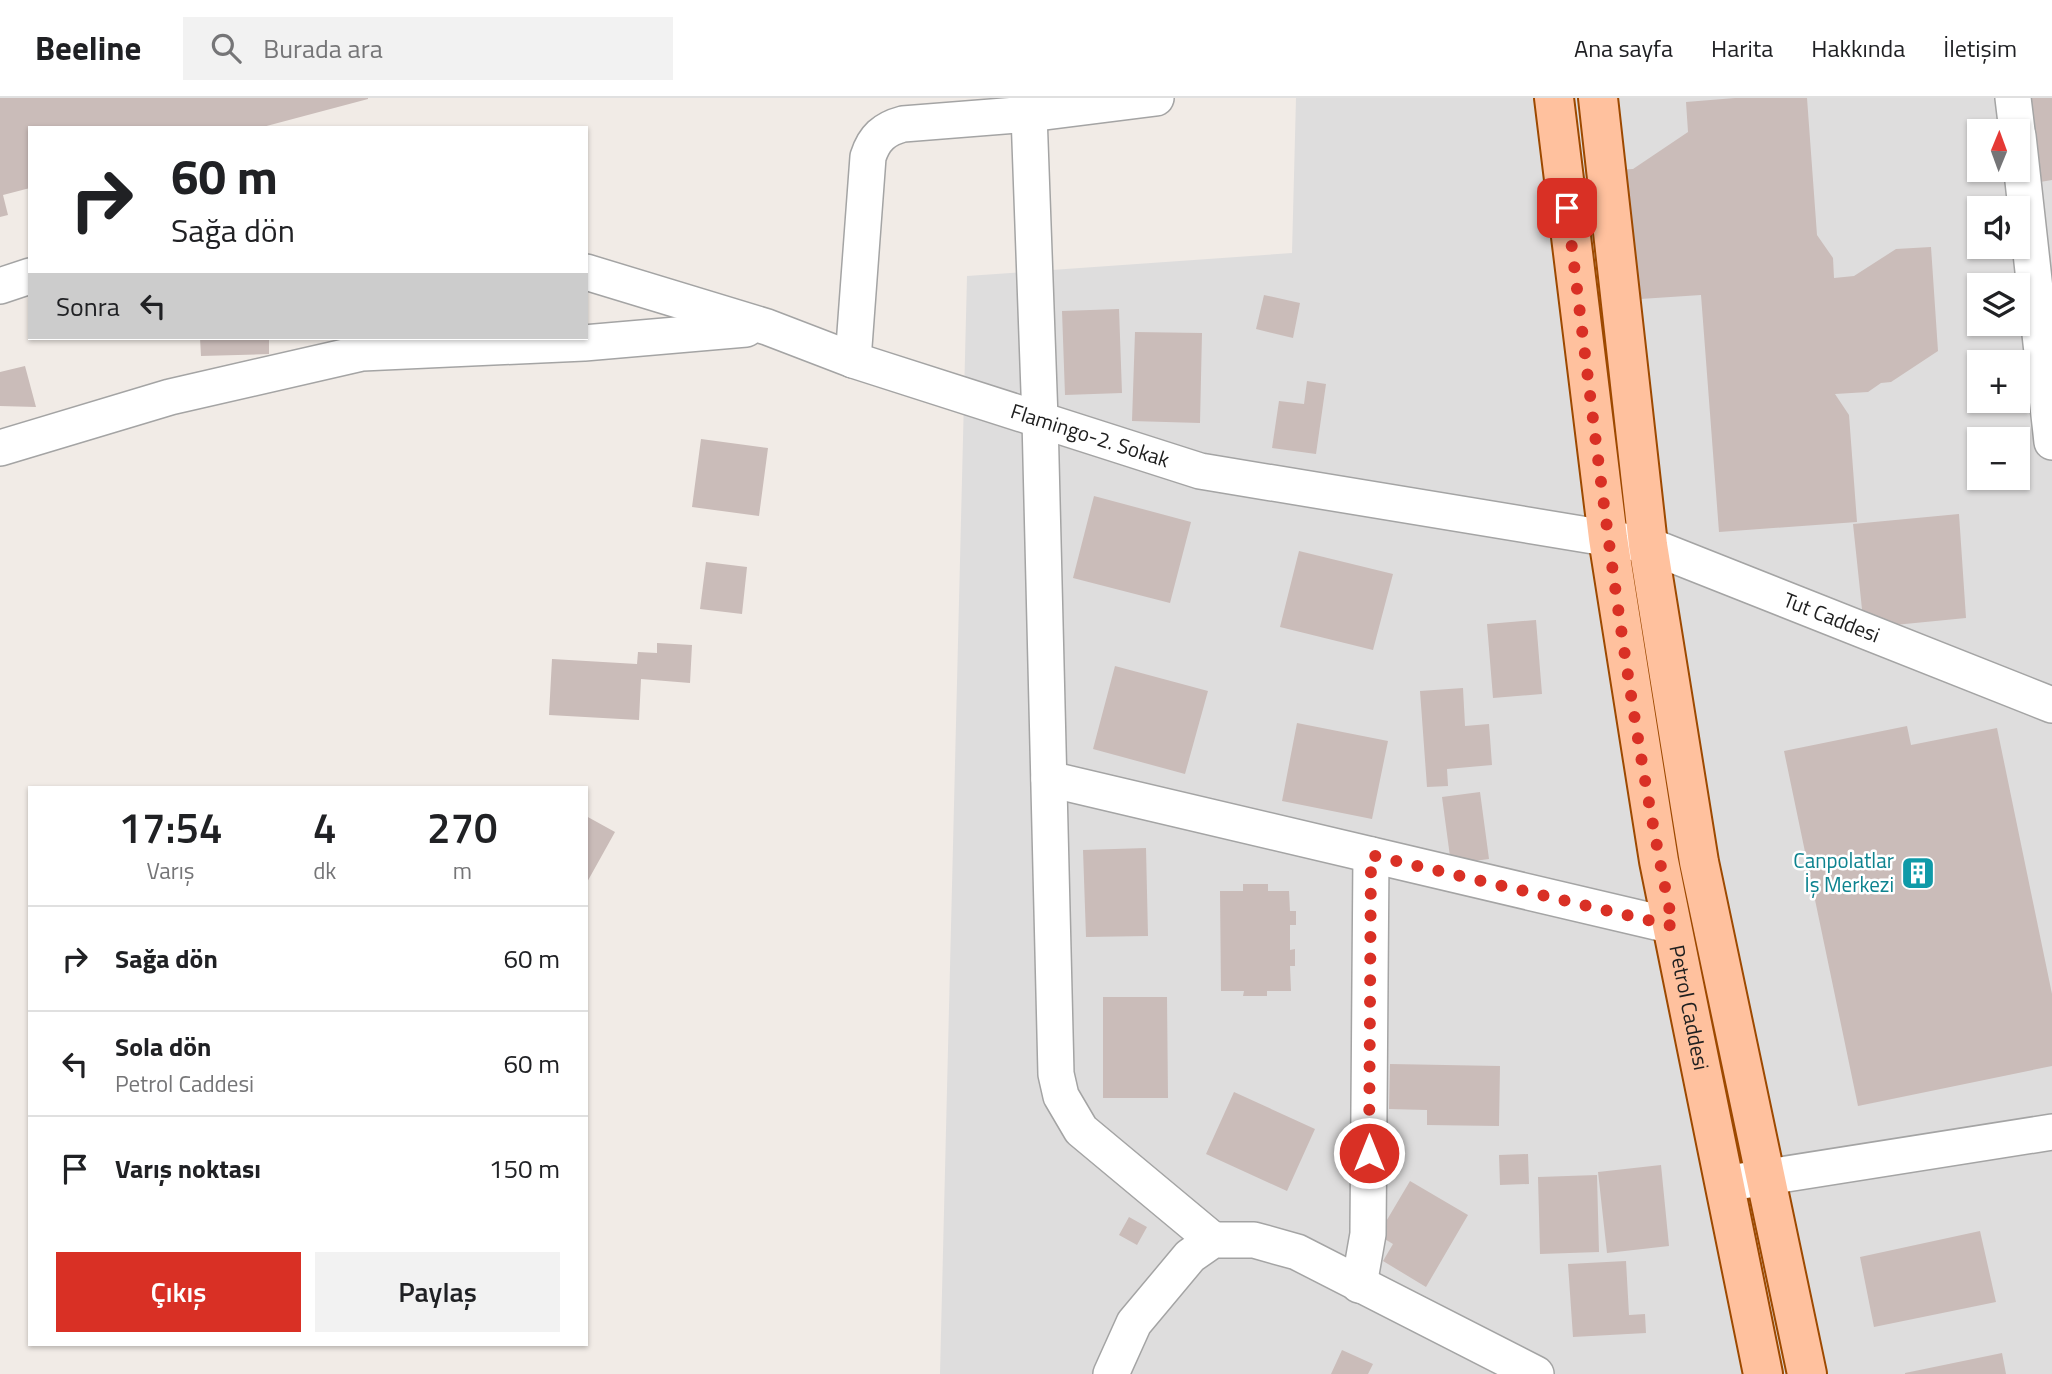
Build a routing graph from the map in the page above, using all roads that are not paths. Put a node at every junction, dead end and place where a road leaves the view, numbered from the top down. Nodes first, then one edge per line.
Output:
1 (1156, 98) edge
2 (1554, 98) edge
3 (1598, 98) edge
4 (2013, 98) edge
5 (1028, 114) junction
6 (2015, 119) edge
7 (2023, 182) edge
8 (588, 273) edge
9 (28, 276) edge
10 (0, 286) edge
11 (767, 327) junction
12 (853, 360) junction
13 (2049, 385) edge
14 (1040, 419) junction
15 (2052, 442) edge
16 (0, 448) edge
17 (1608, 538) junction
18 (1648, 545) junction
19 (2052, 705) edge
20 (1049, 779) junction
21 (1371, 855) junction
22 (1673, 926) junction
23 (2052, 1132) edge
24 (1766, 1178) junction
25 (1726, 1183) junction
26 (1213, 1240) junction
27 (1359, 1285) junction
28 (1111, 1374) edge
29 (1536, 1374) edge
30 (1763, 1374) edge
31 (1807, 1374) edge

1 - 5 street
2 - 17 main road, Petrol Caddesi
3 - 18 main road
4 - 6 street
5 - 12 street
5 - 14 street
7 - 13 street
8 - 11 street, Flamingo-2. Sokak
9 - 10 street
11 - 12 street, Flamingo-2. Sokak
11 - 16 street
12 - 14 street, Flamingo-2. Sokak
13 - 15 street
14 - 17 street, Flamingo-2. Sokak
14 - 20 street
17 - 18 street, Tut Caddesi
17 - 22 main road, Petrol Caddesi
18 - 19 street, Tut Caddesi
18 - 24 main road
20 - 21 street
20 - 26 street
21 - 22 street
21 - 27 street
22 - 25 main road, Petrol Caddesi
23 - 24 street
24 - 25 street
24 - 31 main road
25 - 30 main road, Petrol Caddesi
26 - 27 street
26 - 28 street
27 - 29 street

